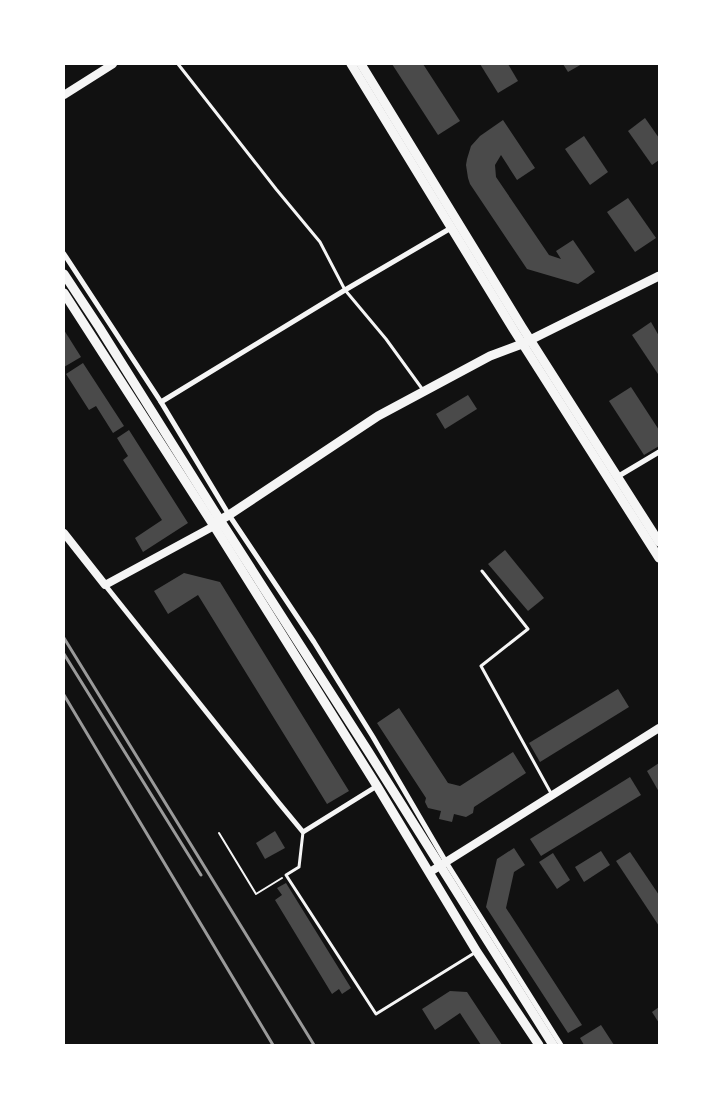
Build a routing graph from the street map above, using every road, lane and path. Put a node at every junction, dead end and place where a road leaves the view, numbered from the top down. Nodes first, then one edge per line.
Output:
1 (113, 64) edge
2 (178, 64) edge
3 (351, 64) edge
4 (361, 64) edge
5 (64, 95) edge
6 (451, 228) junction
7 (64, 254) edge
8 (64, 274) edge
9 (659, 276) edge
10 (345, 290) junction
11 (64, 293) edge
12 (526, 342) junction
13 (424, 391) junction
14 (161, 402) junction
15 (659, 452) edge
16 (614, 479) junction
17 (229, 515) junction
18 (217, 523) junction
19 (64, 533) edge
20 (659, 542) edge
21 (659, 558) edge
22 (482, 571) dead end
23 (105, 585) junction
24 (659, 728) edge
25 (377, 786) junction
26 (552, 796) junction
27 (303, 832) junction
28 (219, 834) dead end
29 (443, 864) junction
30 (430, 872) junction
31 (286, 875) junction
32 (478, 952) junction
33 (539, 1045) edge
34 (553, 1045) edge
35 (561, 1045) edge

1 - 5 street
2 - 10 lane
3 - 6 main road
4 - 12 main road
6 - 10 street
6 - 12 main road
7 - 14 street
8 - 18 main road
9 - 12 main road
10 - 13 lane
10 - 14 street
11 - 18 main road
12 - 13 main road
12 - 16 main road
13 - 17 main road
14 - 17 street
15 - 16 street
16 - 20 main road
16 - 21 main road
17 - 18 main road
17 - 29 street
18 - 23 street
18 - 25 main road
18 - 29 main road
19 - 23 street
22 - 26 lane
23 - 27 street
24 - 26 street
25 - 27 street
25 - 30 main road
26 - 29 street
27 - 31 lane
28 - 31 path
29 - 30 street
29 - 34 main road
29 - 35 street
30 - 32 main road
31 - 32 lane
32 - 33 main road

